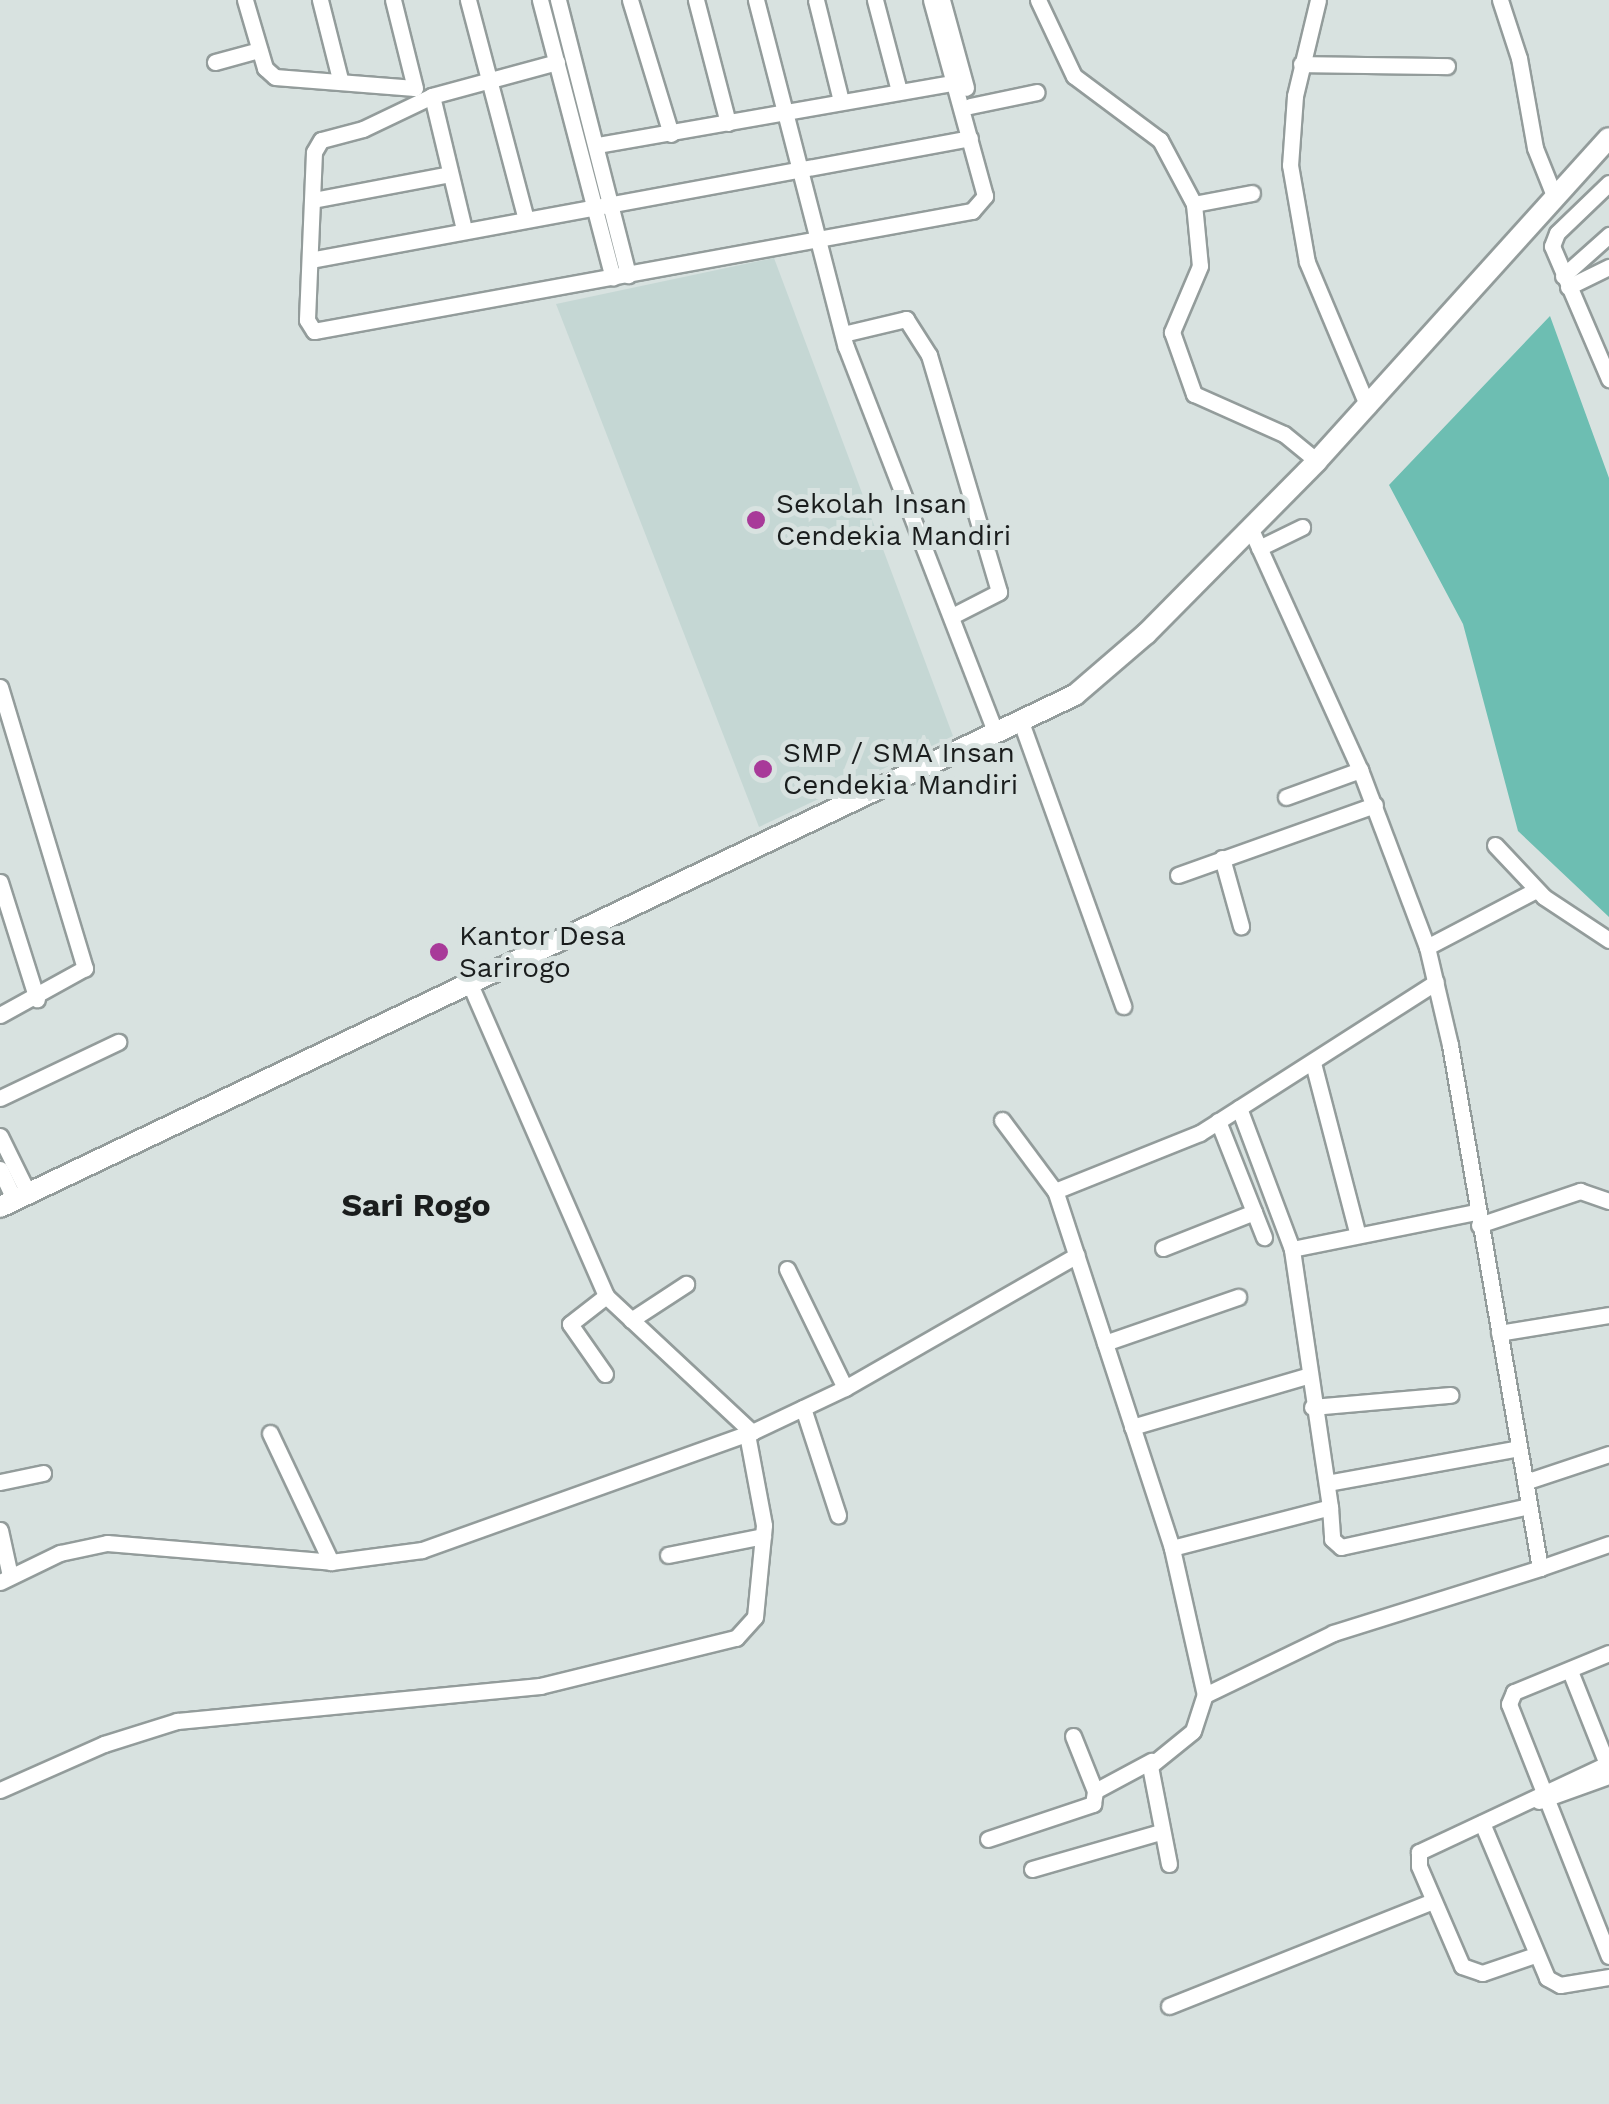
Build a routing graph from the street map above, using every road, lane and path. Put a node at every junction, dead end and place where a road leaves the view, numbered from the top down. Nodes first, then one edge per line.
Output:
1 (246, 0) edge
2 (320, 0) edge
3 (393, 0) edge
4 (468, 0) edge
5 (540, 0) edge
6 (630, 0) edge
7 (696, 0) edge
8 (756, 0) edge
9 (816, 0) edge
10 (876, 0) edge
11 (931, 0) edge
12 (942, 0) edge
13 (1038, 0) edge
14 (1318, 0) edge
15 (1500, 0) edge
16 (554, 10) edge
17 (260, 50) junction
18 (215, 62) dead end
19 (557, 62) junction
20 (1301, 64) junction
21 (1447, 66) dead end
22 (340, 79) junction
23 (490, 80) junction
24 (954, 84) junction
25 (899, 90) junction
26 (1037, 92) dead end
27 (422, 95) junction
28 (841, 101) junction
29 (970, 106) junction
30 (785, 113) junction
31 (728, 122) junction
32 (670, 134) junction
33 (970, 138) junction
34 (1609, 138) edge
35 (597, 145) junction
36 (801, 169) junction
37 (450, 174) junction
38 (1609, 184) edge
39 (1252, 193) dead end
40 (1555, 198) junction
41 (313, 200) junction
42 (602, 204) junction
43 (983, 204) junction
44 (1194, 204) junction
45 (526, 219) junction
46 (464, 229) junction
47 (1609, 235) edge
48 (820, 238) junction
49 (310, 260) junction
50 (1609, 267) edge
51 (620, 276) junction
52 (1565, 282) junction
53 (844, 334) junction
54 (1603, 350) edge
55 (1609, 378) edge
56 (1368, 407) junction
57 (1317, 461) junction
58 (1302, 526) dead end
59 (1250, 528) junction
60 (1259, 548) junction
61 (952, 616) junction
62 (0, 687) edge
63 (1022, 722) junction
64 (6, 724) edge
65 (996, 733) junction
66 (1360, 770) junction
67 (1286, 797) dead end
68 (1375, 805) junction
69 (1495, 845) dead end
70 (1222, 858) junction
71 (1178, 875) dead end
72 (0, 882) edge
73 (1536, 890) junction
74 (1241, 926) dead end
75 (1609, 940) edge
76 (1427, 947) junction
77 (469, 982) junction
78 (1436, 982) junction
79 (37, 999) junction
80 (1123, 1006) dead end
81 (0, 1015) edge
82 (118, 1042) dead end
83 (1313, 1063) junction
84 (0, 1098) edge
85 (1240, 1108) junction
86 (1002, 1120) dead end
87 (1218, 1121) junction
88 (0, 1136) edge
89 (0, 1169) edge
90 (1055, 1191) junction
91 (15, 1201) edge
92 (1609, 1202) edge
93 (1254, 1212) junction
94 (1478, 1219) junction
95 (1357, 1232) junction
96 (1264, 1237) dead end
97 (1163, 1248) dead end
98 (1292, 1249) junction
99 (1076, 1255) junction
100 (787, 1270) dead end
101 (686, 1284) dead end
102 (606, 1296) junction
103 (1238, 1297) dead end
104 (1609, 1315) edge
105 (631, 1320) junction
106 (1499, 1334) junction
107 (1105, 1342) junction
108 (605, 1374) dead end
109 (1306, 1376) junction
110 (845, 1388) junction
111 (1450, 1395) dead end
112 (1312, 1407) junction
113 (804, 1408) junction
114 (1132, 1428) junction
115 (270, 1433) dead end
116 (750, 1433) junction
117 (1519, 1448) junction
118 (1609, 1454) edge
119 (42, 1473) dead end
120 (0, 1482) edge
121 (1327, 1482) junction
122 (1525, 1482) junction
123 (1529, 1506) junction
124 (1330, 1507) junction
125 (838, 1516) dead end
126 (0, 1530) edge
127 (763, 1536) junction
128 (1609, 1544) edge
129 (1172, 1548) junction
130 (668, 1556) dead end
131 (331, 1562) junction
132 (1540, 1568) junction
133 (5, 1579) edge
134 (1609, 1654) edge
135 (1570, 1671) junction
136 (1205, 1696) junction
137 (1073, 1736) dead end
138 (1152, 1762) junction
139 (1608, 1768) edge
140 (0, 1790) edge
141 (1095, 1791) junction
142 (1546, 1796) junction
143 (1482, 1823) junction
144 (1160, 1832) junction
145 (988, 1839) dead end
146 (1168, 1864) dead end
147 (1032, 1869) dead end
148 (1433, 1902) junction
149 (1535, 1955) junction
150 (1609, 1956) edge
151 (1609, 1977) edge
152 (1169, 2006) dead end

1 - 17 street
2 - 22 street
3 - 27 street
4 - 23 street
5 - 16 street
6 - 32 street
7 - 31 street
8 - 30 street
9 - 28 street
10 - 25 street
11 - 24 street
12 - 29 street
13 - 44 street
14 - 20 street
15 - 40 street
16 - 19 street
16 - 35 street
17 - 18 street
17 - 22 street
19 - 23 street
19 - 42 street
20 - 21 street
20 - 56 street
22 - 27 street
23 - 27 street
23 - 45 street
24 - 25 street
24 - 33 street
25 - 28 street
26 - 29 street
27 - 37 street
27 - 41 street
28 - 30 street
29 - 43 street
30 - 31 street
30 - 36 street
31 - 32 street
32 - 35 street
33 - 36 street
33 - 43 street
34 - 40 main road
35 - 42 street
36 - 42 street
36 - 48 street
37 - 41 street
37 - 46 street
38 - 52 street
39 - 44 street
40 - 56 main road
41 - 49 street
42 - 45 street
42 - 51 street
43 - 48 street
44 - 57 street
45 - 46 street
46 - 49 street
47 - 52 street
48 - 51 street
48 - 53 street
49 - 51 street
50 - 52 street
52 - 54 street
53 - 61 street
53 - 61 street
54 - 55 street
56 - 57 main road
57 - 59 main road
58 - 60 street
59 - 60 street
59 - 63 main road
60 - 66 street
61 - 65 street
62 - 64 street
63 - 65 main road
63 - 80 street
64 - 79 street
65 - 77 main road
66 - 67 street
66 - 68 street
68 - 70 street
68 - 76 street
69 - 73 street
70 - 71 street
70 - 74 street
72 - 79 street
73 - 75 street
73 - 76 street
76 - 78 street
77 - 91 main road
77 - 102 street
78 - 83 street
78 - 94 street
79 - 81 street
82 - 84 street
83 - 85 street
83 - 95 street
85 - 87 street
85 - 98 street
86 - 90 street
87 - 90 street
87 - 93 street
88 - 91 street
89 - 91 street
90 - 99 street
92 - 94 street
93 - 96 street
93 - 97 street
94 - 95 street
94 - 106 street
95 - 98 street
98 - 109 street
99 - 107 street
99 - 110 street
100 - 110 street
101 - 105 street
102 - 105 street
102 - 108 street
103 - 107 street
104 - 106 street
105 - 116 street
106 - 117 street
107 - 114 street
109 - 112 street
109 - 114 street
110 - 113 street
111 - 112 street
112 - 121 street
113 - 116 street
113 - 125 street
114 - 129 street
115 - 131 street
116 - 127 street
116 - 131 street
117 - 121 street
117 - 122 street
118 - 122 street
119 - 120 street
121 - 124 street
122 - 123 street
123 - 124 street
123 - 132 street
124 - 129 street
126 - 133 street
127 - 130 street
127 - 140 street
128 - 132 street
129 - 136 street
131 - 133 street
132 - 136 street
134 - 135 street
135 - 139 street
135 - 142 street
136 - 138 street
137 - 141 street
138 - 141 street
138 - 144 street
139 - 142 street
141 - 145 street
142 - 143 street
142 - 150 street
143 - 148 street
143 - 149 street
144 - 146 street
144 - 147 street
148 - 149 street
148 - 152 street
149 - 151 street

